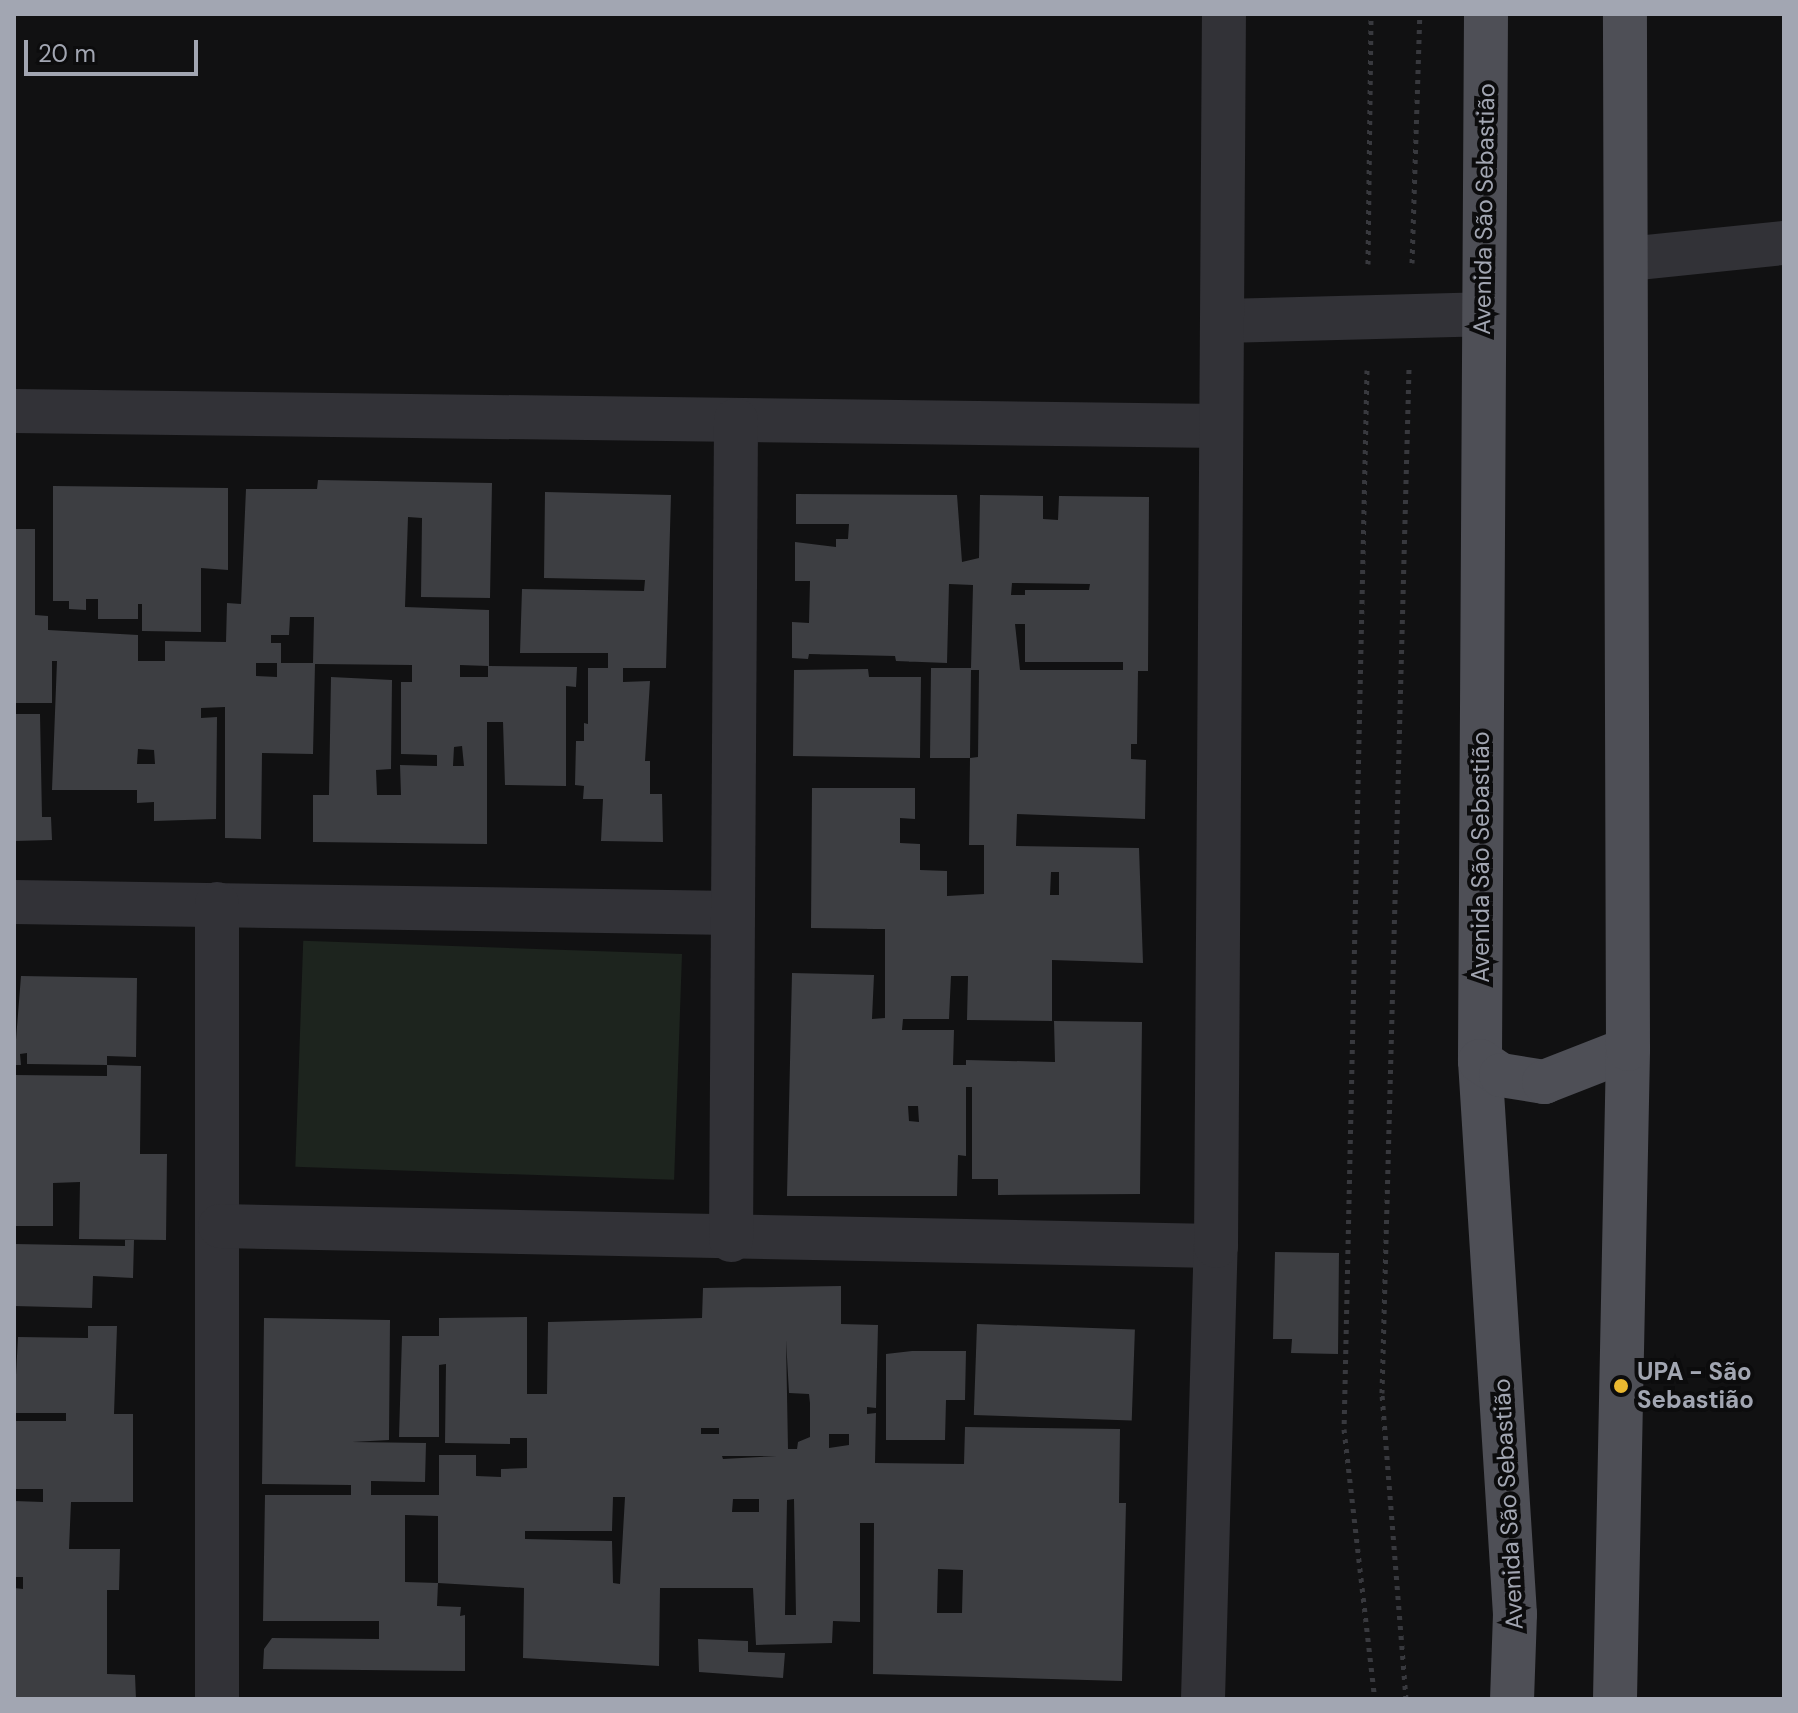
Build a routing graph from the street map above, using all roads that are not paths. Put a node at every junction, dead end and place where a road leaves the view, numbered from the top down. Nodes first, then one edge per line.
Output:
1 (1224, 14) edge
2 (1486, 14) edge
3 (1625, 14) edge
4 (1784, 243) edge
5 (1628, 259) junction
6 (1483, 314) junction
7 (1222, 321) junction
8 (14, 411) edge
9 (736, 420) junction
10 (1221, 426) junction
11 (14, 902) edge
12 (217, 904) junction
13 (733, 913) junction
14 (1628, 1049) junction
15 (1480, 1061) junction
16 (220, 1226) junction
17 (731, 1240) junction
18 (1216, 1246) junction
19 (217, 1699) edge
20 (1203, 1699) edge
21 (1512, 1699) edge
22 (1615, 1699) edge

1 - 7 street
2 - 6 main road, Avenida São Sebastião
3 - 5 main road
4 - 5 street
5 - 14 main road
6 - 7 street
6 - 15 main road, Avenida São Sebastião
7 - 10 street
8 - 9 street
9 - 10 street
9 - 13 street
10 - 18 street
11 - 12 street
12 - 13 street
12 - 16 street
13 - 17 street
14 - 15 main road
14 - 22 main road
15 - 21 main road, Avenida São Sebastião
16 - 17 street
16 - 19 street
17 - 18 street
18 - 20 street

